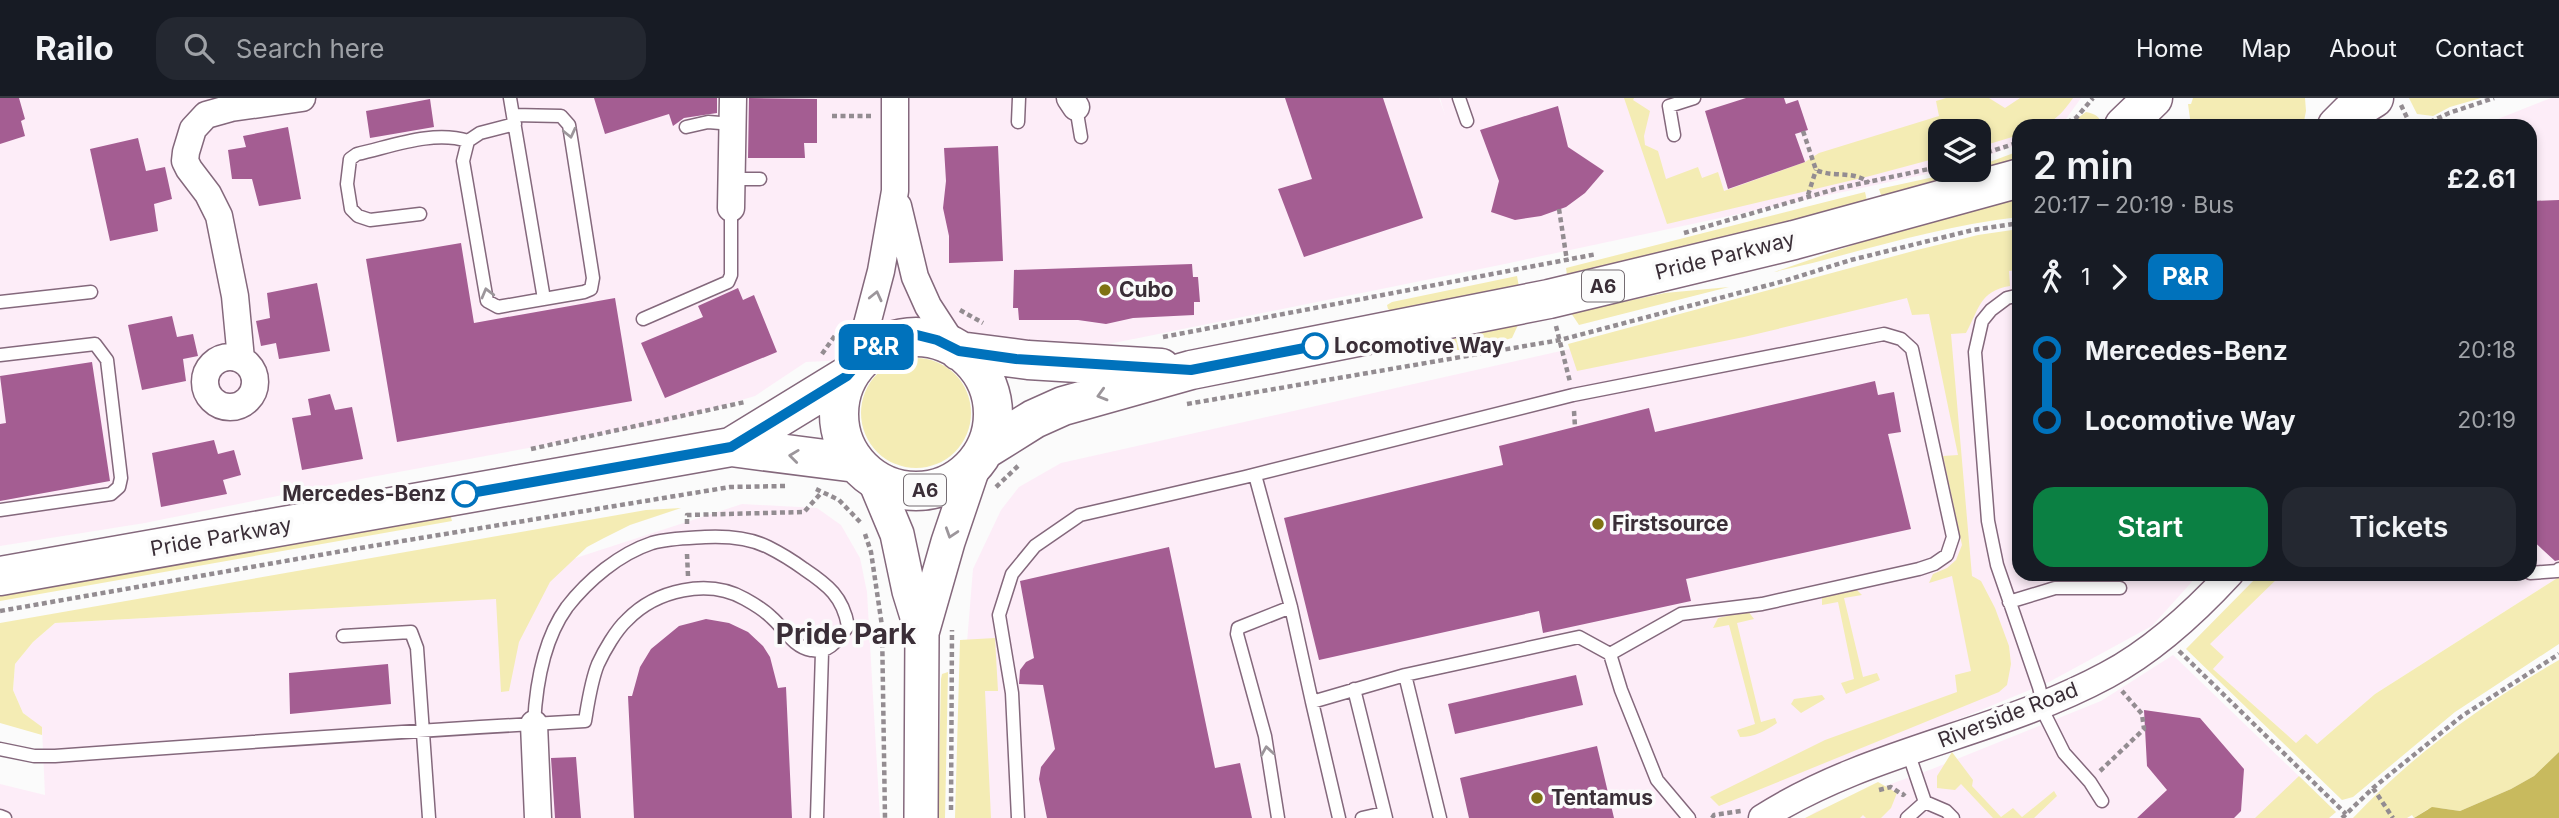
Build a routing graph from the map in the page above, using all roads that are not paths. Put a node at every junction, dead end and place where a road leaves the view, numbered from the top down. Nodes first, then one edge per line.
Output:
1 (302, 98) edge
2 (510, 98) edge
3 (1019, 98) edge
4 (1458, 98) edge
5 (1694, 98) edge
6 (2153, 98) edge
7 (2166, 98) edge
8 (2329, 98) edge
9 (2374, 98) edge
10 (1073, 103) edge
11 (894, 107) edge
12 (733, 111) edge
13 (2131, 119) edge
14 (2166, 119) edge
15 (2329, 119) edge
16 (2344, 119) edge
17 (514, 120) junction
18 (1467, 121) dead end
19 (1018, 122) dead end
20 (686, 127) dead end
21 (1674, 135) dead end
22 (1081, 138) dead end
23 (468, 141) junction
24 (732, 179) junction
25 (760, 179) dead end
26 (2012, 182) edge
27 (895, 191) junction
28 (731, 208) joint
29 (420, 214) dead end
30 (92, 292) dead end
31 (2012, 297) edge
32 (544, 299) junction
33 (0, 302) edge
34 (643, 318) dead end
35 (956, 348) junction
36 (0, 355) edge
37 (241, 359) dead end
38 (839, 367) junction
39 (1191, 370) junction
40 (731, 447) junction
41 (993, 468) junction
42 (865, 471) junction
43 (1255, 475) junction
44 (0, 510) edge
45 (2559, 569) edge
46 (2537, 572) edge
47 (0, 576) edge
48 (2223, 581) edge
49 (2120, 588) dead end
50 (2009, 602) junction
51 (1291, 607) junction
52 (937, 631) junction
53 (343, 636) dead end
54 (822, 652) junction
55 (1609, 654) junction
56 (1405, 675) junction
57 (1354, 689) junction
58 (1312, 702) junction
59 (2045, 704) junction
60 (534, 724) junction
61 (424, 732) junction
62 (0, 749) edge
63 (1908, 752) junction
64 (2102, 801) dead end
65 (1925, 802) junction
66 (1385, 815) edge
67 (0, 816) edge
68 (5, 818) edge
69 (429, 818) edge
70 (538, 818) edge
71 (817, 818) edge
72 (921, 818) edge
73 (1018, 818) edge
74 (1278, 818) edge
75 (1339, 818) edge
76 (1362, 818) edge
77 (1440, 818) edge
78 (1689, 818) edge
79 (1762, 818) edge
80 (1907, 818) edge
81 (1953, 818) edge

1 - 37 street
2 - 17 lane
3 - 19 lane
4 - 18 lane
5 - 21 lane
6 - 13 main road
7 - 14 main road
8 - 15 main road
9 - 16 main road
10 - 22 lane
11 - 27 street
12 - 20 lane
12 - 24 street
17 - 23 lane
17 - 32 lane
17 -> 32 lane
23 - 29 lane
32 -> 23 lane
24 - 25 lane
24 - 28 street
26 - 39 main road, Pride Parkway / A6
27 - 35 street
38 -> 27 street
28 - 34 lane
30 - 33 lane
31 - 50 lane
35 - 38 main road, A6
35 - 39 main road, Pride Parkway / A6
35 - 41 main road, A6
36 - 44 lane
38 - 40 main road, Pride Parkway / A6
38 - 42 main road
39 -> 41 main road, Pride Parkway / A6
42 -> 40 main road, Pride Parkway / A6
40 - 47 main road, Pride Parkway / A6
41 - 42 main road, A6
41 -> 52 street
42 - 52 street
43 - 51 lane
43 - 55 lane
43 - 73 lane
45 - 46 lane
48 - 59 street, Riverside Road
49 - 50 lane
50 - 59 lane
51 - 58 lane
74 -> 51 lane
52 - 72 street
53 - 61 lane
54 - 60 lane
54 - 60 lane
54 - 71 lane
55 - 56 lane
55 - 78 lane
56 - 57 lane
56 - 77 lane
57 - 58 lane
57 - 66 lane
58 - 75 lane
59 - 63 street, Riverside Road
59 - 64 lane
60 - 61 lane
60 - 70 street
61 - 62 lane
61 - 69 lane
63 - 65 lane
63 - 79 street, Riverside Road
65 - 80 lane
65 - 81 lane
66 - 76 lane
67 - 68 lane

